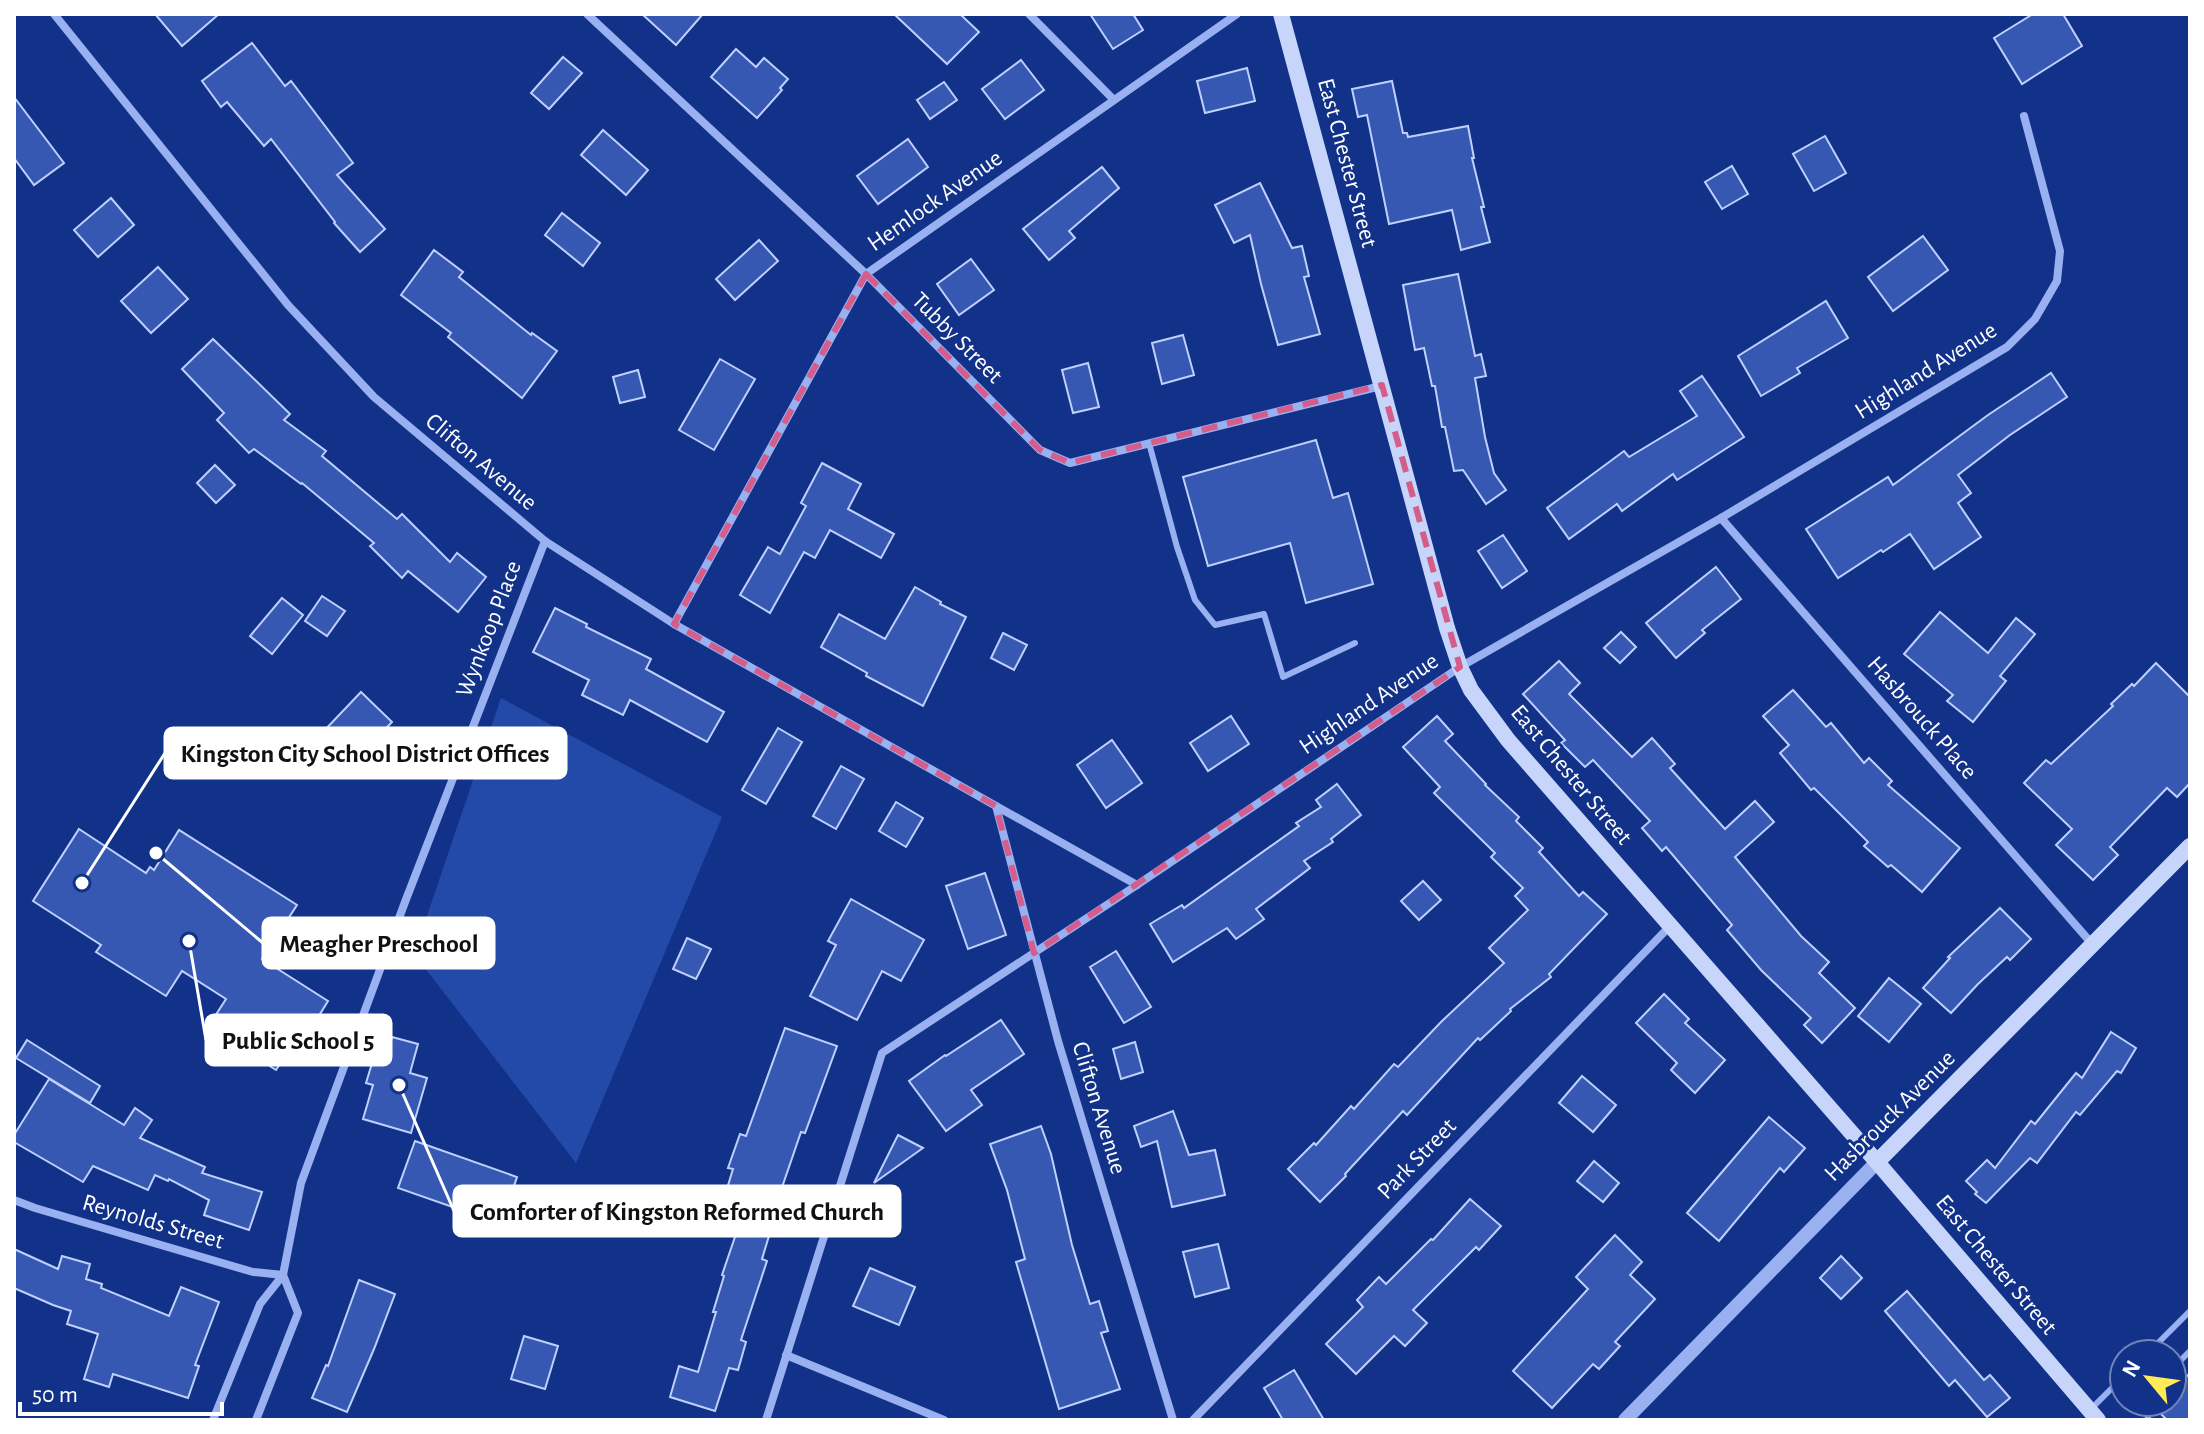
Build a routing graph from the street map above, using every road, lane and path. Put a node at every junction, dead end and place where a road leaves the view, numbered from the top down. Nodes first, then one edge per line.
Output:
1 (54, 14) edge
2 (587, 14) edge
3 (1029, 14) edge
4 (1237, 14) edge
5 (1281, 14) edge
6 (1114, 100) junction
7 (2024, 116) dead end
8 (866, 274) junction
9 (1382, 385) junction
10 (1149, 443) junction
11 (1721, 518) junction
12 (545, 541) junction
13 (674, 624) junction
14 (1355, 643) dead end
15 (1460, 667) junction
16 (996, 806) junction
17 (2190, 846) edge
18 (1137, 885) junction
19 (1670, 926) junction
20 (2093, 945) junction
21 (1034, 953) junction
22 (1877, 1162) junction
23 (14, 1200) edge
24 (283, 1275) junction
25 (2190, 1311) edge
26 (2163, 1338) edge
27 (786, 1355) junction
28 (2108, 1395) edge
29 (2089, 1417) edge
30 (213, 1420) edge
31 (256, 1420) edge
32 (766, 1420) edge
33 (944, 1420) edge
34 (1173, 1420) edge
35 (1193, 1420) edge
36 (1625, 1420) edge

1 - 12 street, Clifton Avenue
2 - 8 street, Tubby Street
3 - 6 street
4 - 6 street, Hemlock Avenue
5 - 9 main road, East Chester Street
6 - 8 street, Hemlock Avenue
7 - 11 street, Highland Avenue
8 - 10 street, Tubby Street
8 - 13 street, Hemlock Avenue
9 - 10 street, Tubby Street
9 - 15 main road, East Chester Street
10 - 14 lane
11 - 15 street, Highland Avenue
11 - 20 street, Hasbrouck Place
12 - 13 street, Clifton Avenue
12 - 24 street, Wynkoop Place
13 - 16 street, Clifton Avenue
15 - 18 street, Highland Avenue
15 - 19 main road, East Chester Street
16 - 18 street, Clifton Avenue
16 - 21 street, Clifton Avenue
17 - 20 main road, Hasbrouck Avenue
18 - 21 street, Highland Avenue
19 - 22 main road, East Chester Street
19 - 35 street, Park Street
20 - 22 main road, Hasbrouck Avenue
21 - 27 street, Highland Avenue
21 - 34 street, Clifton Avenue
22 - 29 main road, East Chester Street
22 - 36 street, Hasbrouck Avenue
23 - 24 street, Reynolds Street
24 - 30 street, Wynkoop Place
24 - 31 street
25 - 26 lane
27 - 32 street, Highland Avenue
27 - 33 street
28 - 29 lane

